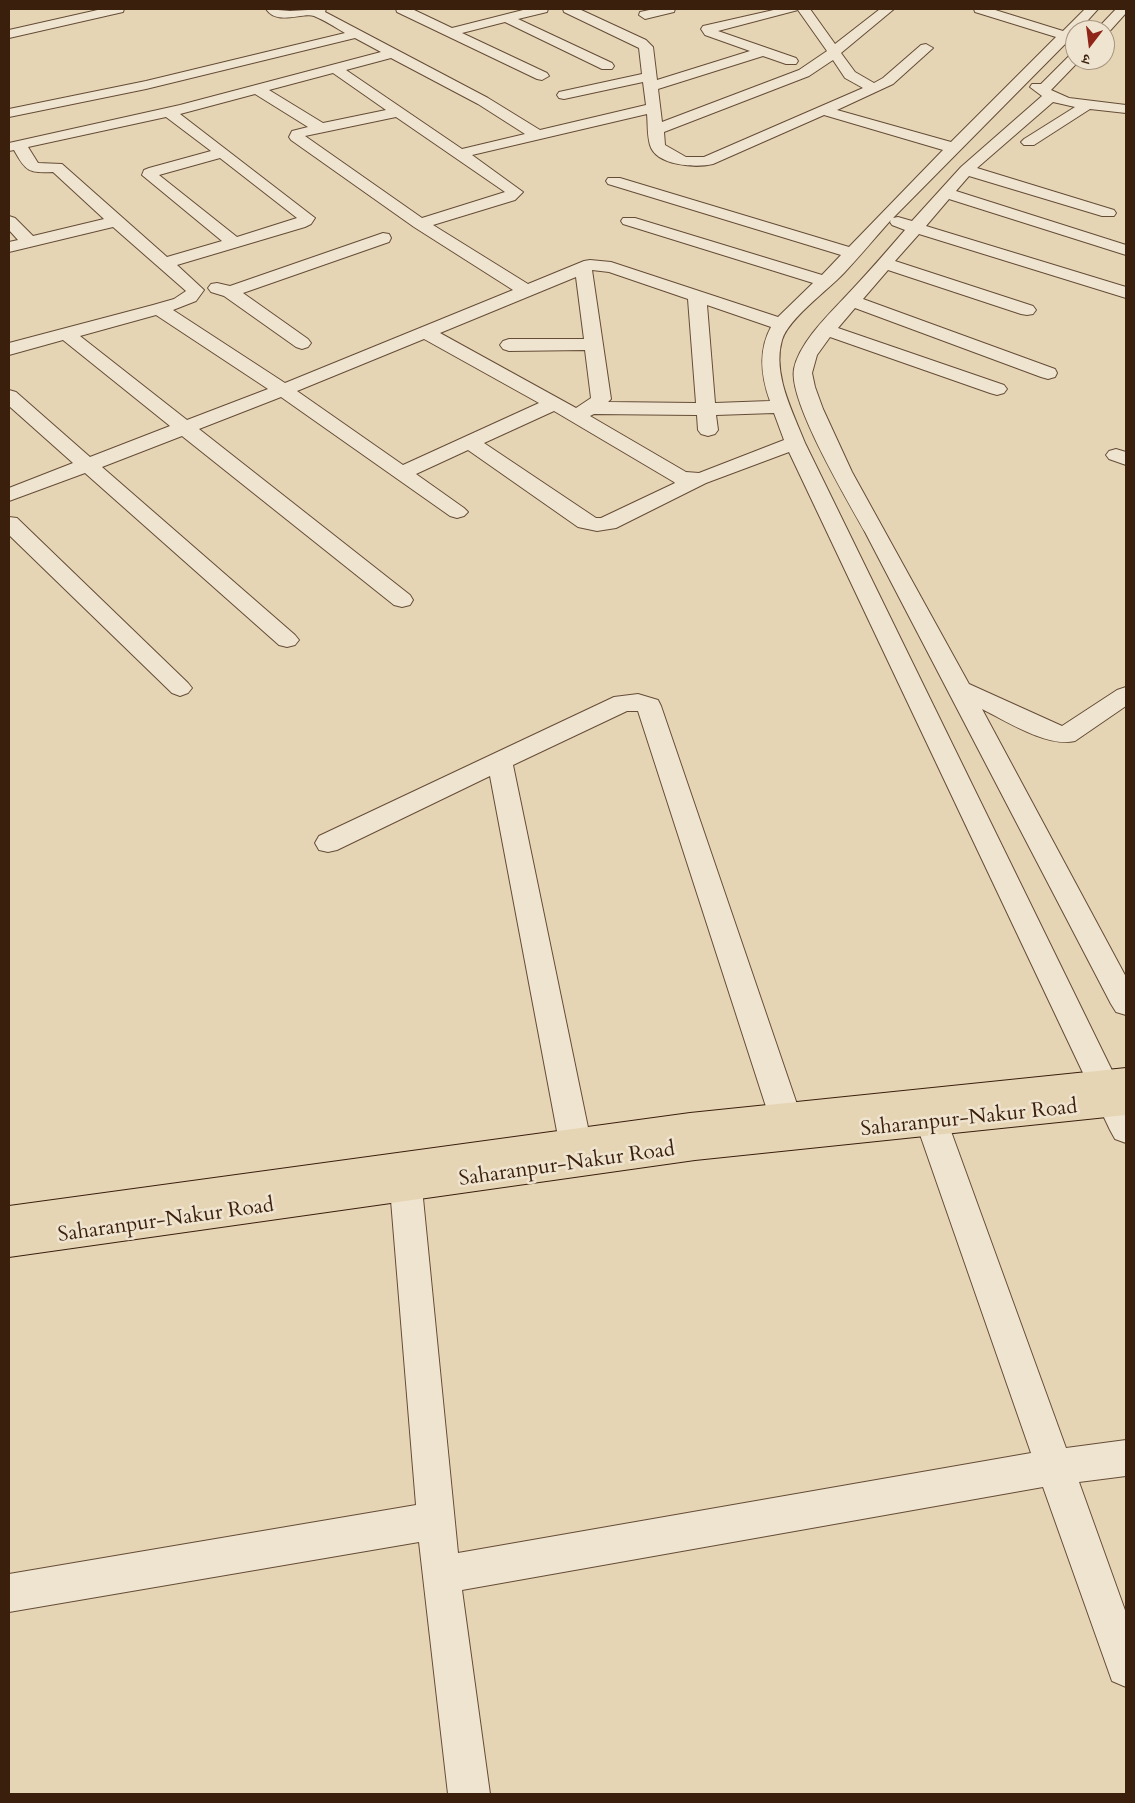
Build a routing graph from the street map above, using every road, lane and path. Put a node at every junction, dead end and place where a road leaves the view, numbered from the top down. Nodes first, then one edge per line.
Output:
1 (118, 9) edge
2 (272, 9) edge
3 (434, 9) edge
4 (542, 9) edge
5 (569, 9) edge
6 (669, 9) edge
7 (793, 9) edge
8 (804, 9) edge
9 (888, 9) edge
10 (980, 9) edge
11 (1092, 9) edge
12 (1123, 9) edge
13 (316, 10) edge
14 (408, 11) edge
15 (775, 13) junction
16 (645, 15) dead end
17 (506, 18) junction
18 (1081, 20) edge
19 (1113, 20) edge
20 (780, 29) dead end
21 (450, 32) junction
22 (9, 34) edge
23 (357, 34) junction
24 (1115, 34) edge
25 (1119, 35) dead end
26 (1065, 36) joint
27 (786, 45) dead end
28 (926, 48) dead end
29 (834, 50) junction
30 (764, 51) junction
31 (393, 54) junction
32 (791, 60) junction
33 (1065, 65) edge
34 (607, 66) dead end
35 (336, 69) junction
36 (542, 76) dead end
37 (795, 77) junction
38 (651, 82) junction
39 (1070, 84) dead end
40 (146, 85) junction
41 (1036, 87) junction
42 (875, 88) junction
43 (256, 89) junction
44 (564, 95) dead end
45 (1066, 102) junction
46 (653, 108) junction
47 (1084, 108) junction
48 (1126, 109) edge
49 (175, 111) junction
50 (825, 111) junction
51 (398, 112) junction
52 (9, 113) edge
53 (1126, 122) edge
54 (320, 128) junction
55 (655, 130) junction
56 (538, 135) junction
57 (1029, 142) dead end
58 (14, 146) edge
59 (954, 148) junction
60 (222, 153) junction
61 (458, 154) junction
62 (966, 170) junction
63 (614, 181) dead end
64 (945, 193) junction
65 (1108, 212) dead end
66 (888, 219) junction
67 (9, 221) edge
68 (116, 221) junction
69 (629, 221) dead end
70 (420, 224) junction
71 (912, 227) junction
72 (383, 238) dead end
73 (30, 242) junction
74 (234, 243) junction
75 (9, 247) edge
76 (1126, 250) edge
77 (852, 253) junction
78 (165, 263) junction
79 (884, 264) junction
80 (583, 268) junction
81 (825, 281) junction
82 (527, 291) junction
83 (230, 292) junction
84 (1126, 293) edge
85 (194, 294) junction
86 (697, 296) junction
87 (851, 300) junction
88 (159, 309) junction
89 (1027, 310) dead end
90 (781, 324) junction
91 (826, 330) junction
92 (427, 333) junction
93 (66, 334) junction
94 (302, 343) dead end
95 (593, 344) junction
96 (510, 345) dead end
97 (9, 349) edge
98 (1048, 373) dead end
99 (997, 389) dead end
100 (283, 390) junction
101 (9, 396) edge
102 (554, 404) junction
103 (782, 407) junction
104 (706, 409) junction
105 (583, 412) junction
106 (184, 428) junction
107 (708, 430) dead end
108 (469, 442) junction
109 (795, 443) junction
110 (89, 465) junction
111 (401, 473) junction
112 (698, 479) junction
113 (9, 495) edge
114 (457, 512) dead end
115 (9, 524) edge
116 (402, 600) dead end
117 (898, 616) junction
118 (287, 640) dead end
119 (180, 688) dead end
120 (959, 689) junction
121 (1126, 695) edge
122 (500, 762) junction
123 (328, 844) dead end
124 (1126, 1004) edge
125 (1120, 1100) edge
126 (785, 1116) junction
127 (932, 1123) junction
128 (576, 1142) junction
129 (406, 1188) junction
130 (9, 1220) edge
131 (9, 1243) edge
132 (1126, 1458) edge
133 (1055, 1467) junction
134 (436, 1520) junction
135 (441, 1575) junction
136 (9, 1593) edge
137 (1126, 1667) edge
138 (469, 1794) edge

1 - 22 street
2 - 13 street
3 - 14 street
4 - 17 street
5 - 38 street
6 - 16 street
7 - 15 street
8 - 29 street
9 - 29 street
10 - 26 street
11 - 18 street
12 - 19 street
13 - 23 street
14 - 21 street
15 - 20 street
15 - 30 street
17 - 21 street
17 - 34 street
21 - 36 street
23 - 31 street
23 - 40 street
24 - 25 street
26 - 41 street
27 - 32 street
28 - 42 street
29 - 37 street
29 - 42 street
30 - 32 street
30 - 38 street
31 - 35 street
31 - 56 street
32 - 37 street
33 - 41 street
35 - 43 street
35 - 51 street
37 - 55 street
38 - 44 street
38 - 46 street
39 - 41 street
40 - 49 street
40 - 52 street
41 - 45 street
41 - 59 street
41 - 62 street
42 - 50 street
43 - 49 street
43 - 54 street
45 - 47 street
45 - 48 street
46 - 55 street
46 - 56 street
47 - 53 street
47 - 57 street
49 - 58 street
49 - 60 street
50 - 55 street
50 - 59 street
51 - 54 street
51 - 61 street
54 - 70 street
56 - 61 street
58 - 68 street
59 - 66 street
60 - 74 street
60 - 74 street
61 - 70 street
62 - 64 street
62 - 65 street
63 - 77 street
64 - 71 street
64 - 76 street
66 - 71 street
66 - 77 street
67 - 73 street
68 - 73 street
68 - 78 street
69 - 81 street
70 - 82 street
71 - 79 street
71 - 84 street
72 - 83 street
73 - 75 street
74 - 78 street
77 - 81 street
78 - 85 street
79 - 87 street
79 - 89 street
80 - 82 street
80 - 86 street
80 - 95 street
81 - 90 street
82 - 92 street
83 - 85 street
83 - 94 street
85 - 88 street
86 - 90 street
86 - 104 street
87 - 91 street
87 - 98 street
88 - 93 street
88 - 100 street
90 - 103 street
91 - 99 street
91 - 117 street
92 - 100 street
92 - 102 street
93 - 97 street
93 - 106 street
95 - 96 street
95 - 105 street
100 - 106 street
100 - 111 street
101 - 110 street
102 - 105 street
102 - 108 street
103 - 104 street
103 - 109 street
104 - 105 street
104 - 107 street
105 - 112 street
106 - 110 street
106 - 116 street
108 - 111 street
108 - 112 street
109 - 112 street
109 - 117 street
110 - 113 street
110 - 118 street
111 - 114 street
115 - 119 street
117 - 120 street
117 - 125 street
120 - 121 street
120 - 124 street
122 - 123 street
122 - 126 street
122 - 128 street
125 - 126 main road, Saharanpur-Nakur Road
125 - 127 main road, Saharanpur-Nakur Road
126 - 128 main road, Saharanpur-Nakur Road
127 - 129 main road, Saharanpur-Nakur Road
127 - 133 street
128 - 130 main road, Saharanpur-Nakur Road
129 - 131 main road, Saharanpur-Nakur Road
129 - 134 street
132 - 133 street
133 - 135 street
133 - 137 street
134 - 135 street
134 - 136 street
135 - 138 street

